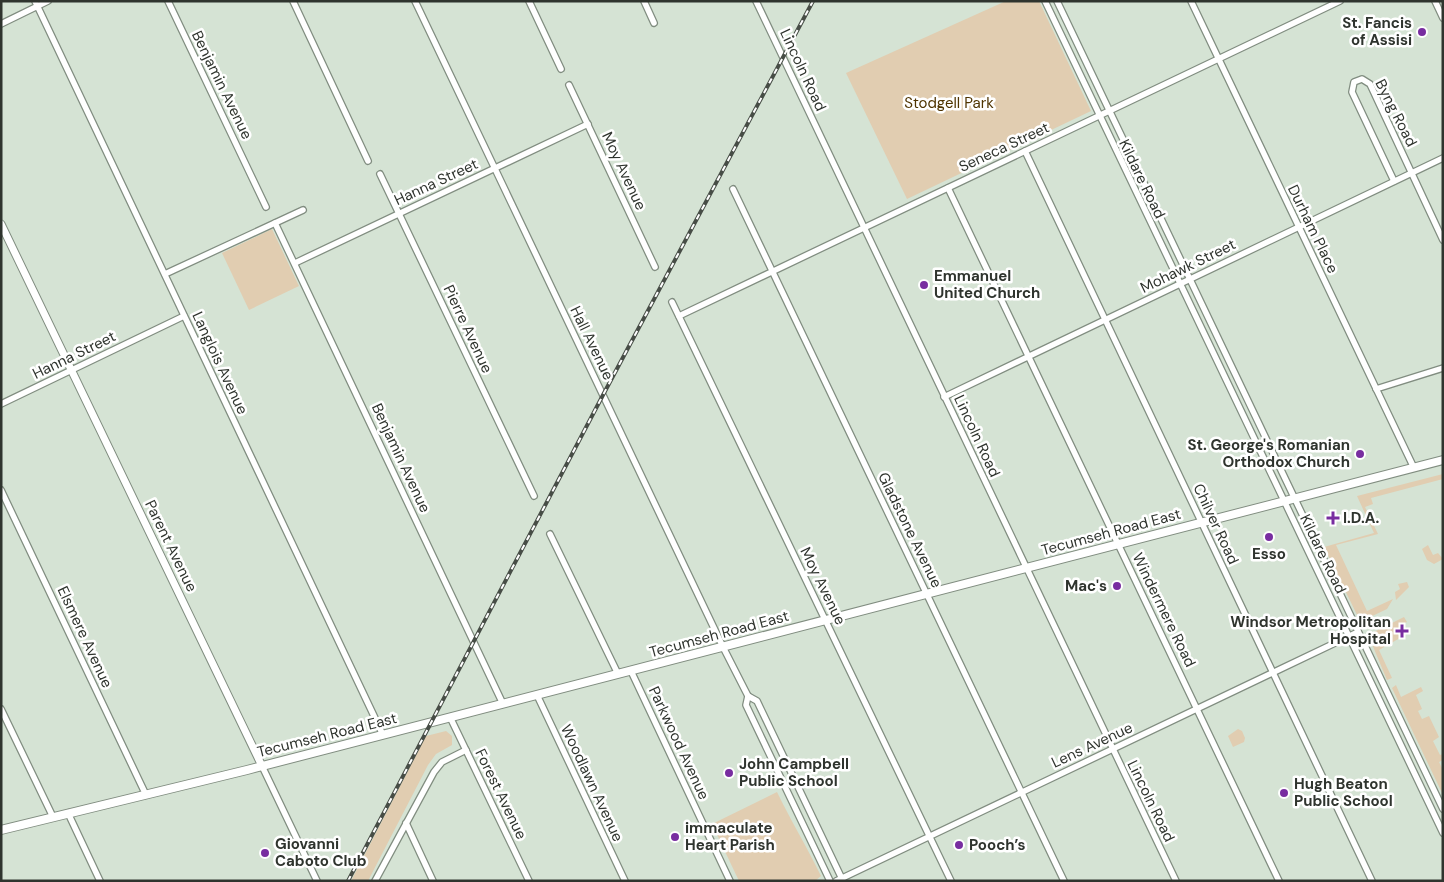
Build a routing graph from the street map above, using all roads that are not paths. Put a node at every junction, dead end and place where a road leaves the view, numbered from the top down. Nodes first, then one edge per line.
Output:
1 (48, 1) edge
2 (168, 1) edge
3 (292, 1) edge
4 (415, 1) edge
5 (529, 1) edge
6 (644, 1) edge
7 (756, 1) edge
8 (1045, 1) edge
9 (1057, 1) edge
10 (1191, 1) edge
11 (1340, 1) edge
12 (1435, 1) edge
13 (36, 4) edge
14 (1443, 18) edge
15 (654, 23) dead end
16 (1, 24) edge
17 (1218, 59) junction
18 (561, 69) dead end
19 (569, 85) dead end
20 (1110, 111) junction
21 (1100, 115) junction
22 (588, 124) junction
23 (1024, 151) junction
24 (1443, 158) edge
25 (368, 161) dead end
26 (495, 168) junction
27 (1412, 173) junction
28 (380, 174) dead end
29 (1394, 181) junction
30 (948, 188) junction
31 (733, 189) dead end
32 (266, 206) dead end
33 (303, 210) dead end
34 (399, 214) junction
35 (275, 222) junction
36 (1, 224) edge
37 (1299, 227) junction
38 (864, 228) junction
39 (1443, 240) edge
40 (295, 263) junction
41 (655, 267) dead end
42 (772, 271) junction
43 (164, 274) junction
44 (1190, 279) junction
45 (1179, 284) junction
46 (672, 302) dead end
47 (184, 316) junction
48 (679, 316) junction
49 (1105, 320) junction
50 (1029, 356) junction
51 (1229, 361) junction
52 (1219, 366) junction
53 (1443, 368) edge
54 (71, 370) junction
55 (1376, 389) junction
56 (944, 397) junction
57 (1, 404) edge
58 (1443, 460) edge
59 (1414, 468) junction
60 (1, 490) edge
61 (534, 496) dead end
62 (1294, 498) junction
63 (1284, 501) junction
64 (1201, 522) junction
65 (550, 534) dead end
66 (1119, 544) junction
67 (1026, 568) junction
68 (927, 594) junction
69 (824, 620) junction
70 (1358, 632) junction
71 (1349, 637) junction
72 (723, 647) junction
73 (631, 671) junction
74 (1273, 673) junction
75 (618, 674) junction
76 (537, 695) junction
77 (748, 696) junction
78 (504, 704) junction
79 (1, 709) edge
80 (1198, 709) junction
81 (450, 717) junction
82 (383, 735) junction
83 (1112, 749) junction
84 (466, 750) junction
85 (262, 766) junction
86 (1022, 793) junction
87 (146, 795) junction
88 (1443, 810) edge
89 (68, 814) junction
90 (1434, 815) junction
91 (53, 817) junction
92 (406, 823) junction
93 (1, 830) edge
94 (1443, 833) edge
95 (929, 837) junction
96 (840, 880) edge
97 (100, 881) edge
98 (317, 881) edge
99 (375, 881) edge
100 (433, 881) edge
101 (529, 881) edge
102 (625, 881) edge
103 (730, 881) edge
104 (830, 881) edge
105 (950, 881) edge
106 (1064, 881) edge
107 (1176, 881) edge
108 (1280, 881) edge
109 (1372, 881) edge

1 - 13 street
2 - 32 street, Benjamin Avenue
3 - 25 street
4 - 26 street, Hall Avenue
5 - 18 street
6 - 15 street
7 - 38 street, Lincoln Road
8 - 21 street, Kildare Road
9 - 20 street, Kildare Road
10 - 17 street, Durham Place
11 - 17 street, Seneca Street
12 - 14 street
13 - 16 street
13 - 43 street, Langlois Avenue
17 - 20 street, Seneca Street
17 - 37 street, Durham Place
19 - 22 street, Moy Avenue
20 - 21 street, Seneca Street
20 - 44 street, Kildare Road
21 - 23 street, Seneca Street
21 - 45 street, Kildare Road
22 - 26 street, Hanna Street
22 - 41 street, Moy Avenue
23 - 30 street, Seneca Street
23 - 49 street, Chilver Road
24 - 27 street, Mohawk Street
26 - 34 street, Hanna Street
26 - 72 street, Hall Avenue
27 - 29 street, Mohawk Street
27 - 29 street, Byng Road
27 - 39 street, Byng Road
28 - 34 street, Pierre Avenue
29 - 37 street, Mohawk Street
30 - 38 street, Seneca Street
30 - 50 street, Windermere Road
31 - 42 street, Gladstone Avenue
33 - 35 street
34 - 40 street, Hanna Street
34 - 61 street, Pierre Avenue
35 - 40 street, Benjamin Avenue
35 - 43 street
36 - 54 street, Parent Avenue
37 - 44 street, Mohawk Street
37 - 55 street, Durham Place
38 - 42 street, Seneca Street
38 - 56 street, Lincoln Road
40 - 78 street, Benjamin Avenue
42 - 48 street, Seneca Street
42 - 68 street, Gladstone Avenue
43 - 47 street, Langlois Avenue
44 - 45 street, Mohawk Street
44 - 51 street, Kildare Road
45 - 49 street, Mohawk Street
45 - 52 street, Kildare Road
46 - 48 street, Moy Avenue
47 - 54 street, Hanna Street
47 - 82 street, Langlois Avenue
48 - 69 street, Moy Avenue
49 - 50 street, Mohawk Street
49 - 64 street, Chilver Road
50 - 56 street, Mohawk Street
50 - 66 street, Windermere Road
51 - 52 street
51 - 62 street, Kildare Road
52 - 63 street, Kildare Road
53 - 55 street
54 - 57 street, Hanna Street
54 - 85 street, Parent Avenue
55 - 59 street, Durham Place
56 - 67 street, Lincoln Road
58 - 59 main road, Tecumseh Road East
59 - 62 main road, Tecumseh Road East
60 - 87 street, Elsmere Avenue
62 - 63 main road, Tecumseh Road East
62 - 70 street, Kildare Road
63 - 64 main road, Tecumseh Road East
63 - 71 street, Kildare Road
64 - 66 main road, Tecumseh Road East
64 - 74 street, Chilver Road
65 - 75 street
66 - 67 main road, Tecumseh Road East
66 - 80 street, Windermere Road
67 - 68 main road, Tecumseh Road East
67 - 83 street, Lincoln Road
68 - 69 main road, Tecumseh Road East
68 - 86 street, Gladstone Avenue
69 - 72 main road, Tecumseh Road East
69 - 95 street, Moy Avenue
70 - 71 street, Lens Avenue
70 - 88 street, Kildare Road
71 - 74 street, Lens Avenue
71 - 90 street, Kildare Road
72 - 73 main road, Tecumseh Road East
72 - 77 street, Hall Avenue
73 - 75 main road, Tecumseh Road East
73 - 103 street, Parkwood Avenue
74 - 80 street, Lens Avenue
74 - 109 street, Chilver Road
75 - 76 main road, Tecumseh Road East
76 - 78 main road, Tecumseh Road East
76 - 102 street, Woodlawn Avenue
77 - 96 street, Hall Avenue
77 - 104 street, Hall Avenue
78 - 81 main road, Tecumseh Road East
79 - 91 street
80 - 83 street, Lens Avenue
80 - 108 street, Windermere Road
81 - 82 main road, Tecumseh Road East
81 - 84 street, Forest Avenue
82 - 85 main road, Tecumseh Road East
83 - 86 street, Lens Avenue
83 - 107 street, Lincoln Road
84 - 92 street
84 - 101 street, Forest Avenue
85 - 87 main road, Tecumseh Road East
85 - 98 street, Parent Avenue
86 - 95 street, Lens Avenue
86 - 106 street, Gladstone Avenue
87 - 89 main road, Tecumseh Road East
88 - 90 street
89 - 91 main road, Tecumseh Road East
89 - 97 street
90 - 94 street, Kildare Road
91 - 93 main road, Tecumseh Road East
92 - 99 street
92 - 100 street
95 - 96 street, Lens Avenue
95 - 105 street, Moy Avenue

